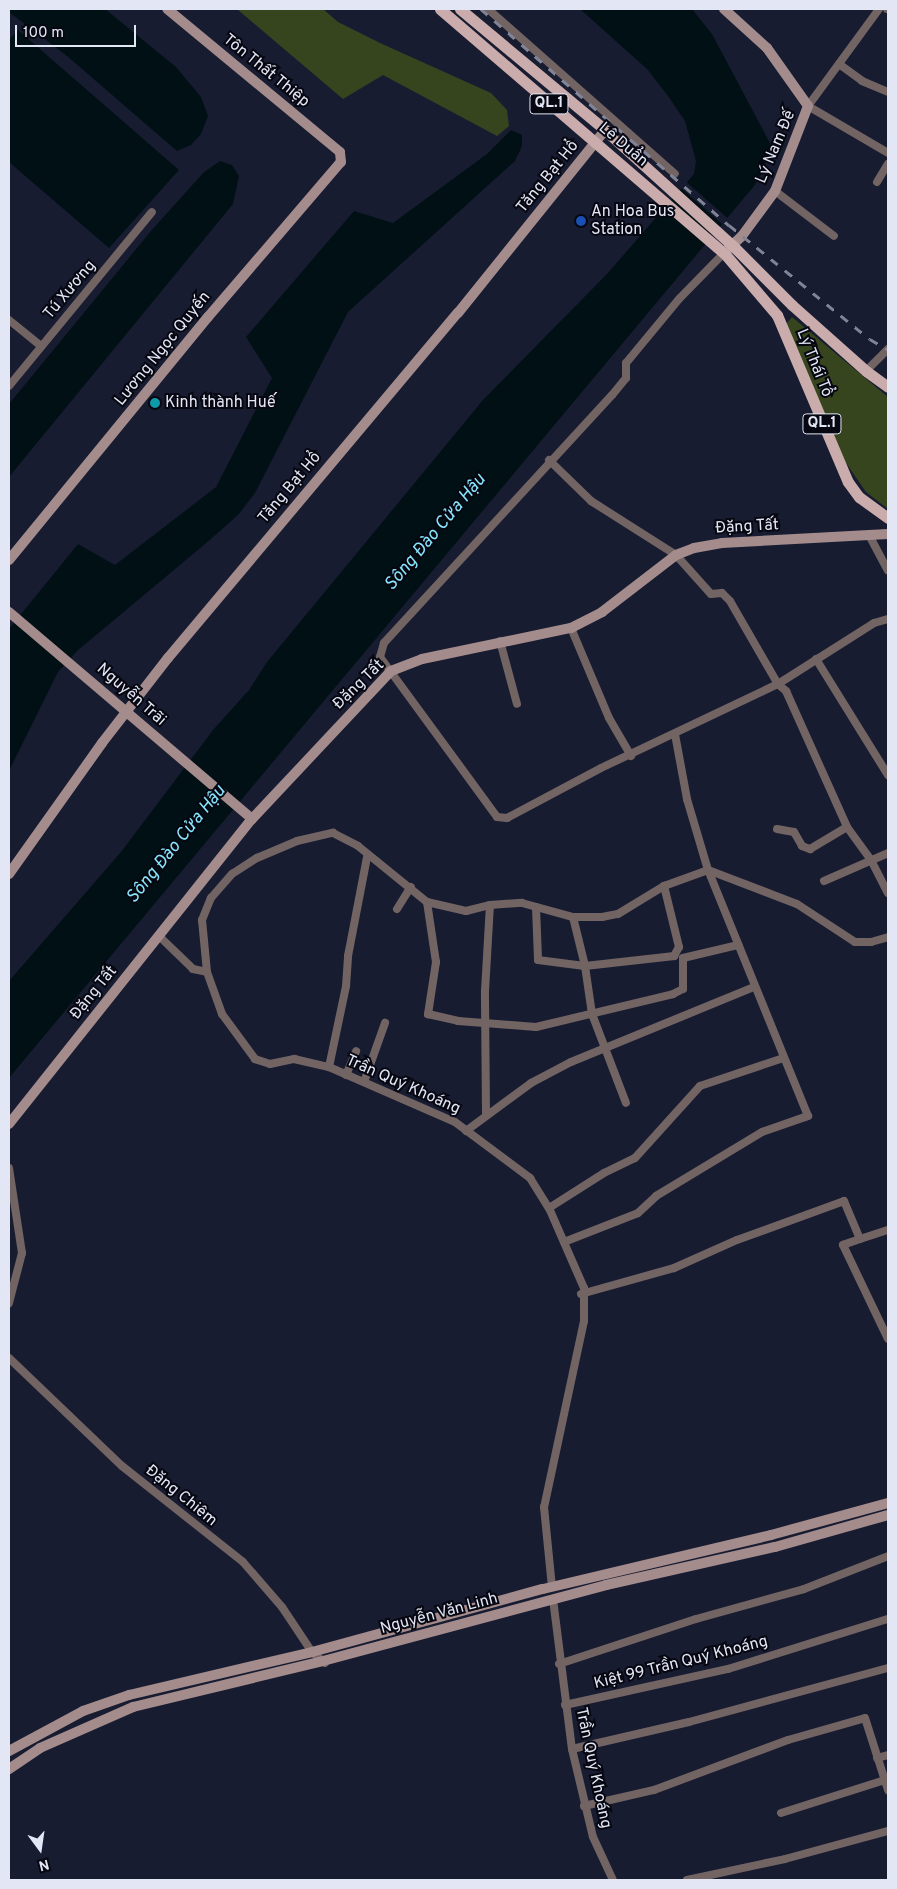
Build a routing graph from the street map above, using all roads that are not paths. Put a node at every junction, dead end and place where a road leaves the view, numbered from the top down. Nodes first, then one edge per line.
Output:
1 (167, 9) edge
2 (440, 9) edge
3 (460, 9) edge
4 (488, 9) edge
5 (724, 9) edge
6 (877, 9) edge
7 (839, 64) junction
8 (888, 92) edge
9 (808, 106) junction
10 (605, 130) junction
11 (594, 143) junction
12 (888, 153) edge
13 (342, 159) joint
14 (888, 164) edge
15 (675, 174) dead end
16 (877, 182) dead end
17 (775, 191) junction
18 (152, 212) dead end
19 (834, 236) dead end
20 (726, 247) junction
21 (792, 305) junction
22 (777, 315) junction
23 (9, 320) edge
24 (41, 346) junction
25 (888, 349) edge
26 (866, 372) junction
27 (9, 386) edge
28 (888, 387) edge
29 (549, 460) junction
30 (888, 518) edge
31 (888, 534) edge
32 (869, 535) junction
33 (676, 555) junction
34 (9, 560) edge
35 (888, 570) edge
36 (13, 615) edge
37 (888, 619) edge
38 (571, 628) junction
39 (500, 641) junction
40 (816, 659) junction
41 (391, 671) junction
42 (778, 684) junction
43 (517, 704) dead end
44 (126, 711) junction
45 (675, 734) junction
46 (632, 756) junction
47 (888, 775) edge
48 (252, 819) junction
49 (847, 827) junction
50 (777, 829) dead end
51 (888, 854) edge
52 (367, 856) junction
53 (871, 860) junction
54 (708, 870) junction
55 (9, 874) edge
56 (824, 881) dead end
57 (664, 886) junction
58 (411, 887) junction
59 (888, 893) edge
60 (427, 902) junction
61 (490, 905) junction
62 (536, 907) junction
63 (396, 909) dead end
64 (573, 917) junction
65 (159, 936) junction
66 (888, 937) edge
67 (738, 946) junction
68 (674, 956) junction
69 (683, 958) junction
70 (585, 966) junction
71 (206, 972) junction
72 (754, 987) junction
73 (592, 1014) junction
74 (385, 1023) dead end
75 (485, 1023) junction
76 (604, 1047) junction
77 (356, 1051) dead end
78 (784, 1058) junction
79 (329, 1067) junction
80 (346, 1074) junction
81 (364, 1082) junction
82 (626, 1103) dead end
83 (486, 1114) junction
84 (9, 1124) edge
85 (466, 1131) junction
86 (9, 1168) edge
87 (549, 1208) junction
88 (888, 1230) edge
89 (860, 1239) junction
90 (564, 1242) junction
91 (582, 1294) junction
92 (9, 1303) edge
93 (888, 1339) edge
94 (9, 1358) edge
95 (888, 1503) edge
96 (888, 1515) edge
97 (771, 1536) junction
98 (775, 1547) junction
99 (888, 1556) edge
100 (552, 1587) junction
101 (553, 1599) junction
102 (888, 1619) edge
103 (312, 1652) junction
104 (325, 1662) junction
105 (559, 1664) junction
106 (888, 1668) edge
107 (565, 1705) junction
108 (84, 1711) junction
109 (90, 1723) junction
110 (9, 1749) edge
111 (572, 1749) junction
112 (888, 1755) edge
113 (878, 1758) junction
114 (9, 1768) edge
115 (885, 1780) junction
116 (888, 1790) edge
117 (584, 1806) junction
118 (781, 1814) dead end
119 (888, 1831) edge
120 (612, 1880) edge
121 (687, 1880) edge

1 - 13 main road, Tôn Thất Thiệp
2 - 11 main road, Lê Duẩn / QL.1
3 - 10 main road, Lê Duẩn / QL.1
4 - 15 street
5 - 9 main road, Lý Nam Đế
6 - 7 street
7 - 8 street
7 - 9 street
9 - 12 street
9 - 17 main road, Lý Nam Đế
10 - 11 main road, Tăng Bạt Hổ
10 - 20 main road, Lê Duẩn / QL.1
11 - 20 main road, Lê Duẩn / QL.1
11 - 44 main road, Tăng Bạt Hổ
13 - 34 main road, Lương Ngọc Quyến
14 - 16 street
17 - 19 street
17 - 20 main road, Lý Nam Đế
18 - 24 street, Tú Xương
20 - 21 main road, Lê Duẩn / QL.1
20 - 22 main road, Lê Duẩn / QL.1
20 - 29 street
21 - 22 main road
21 - 26 main road, Lý Thái Tổ / QL.1
22 - 30 main road, Lý Thái Tổ / QL.1
23 - 24 street
24 - 27 street, Tú Xương
25 - 26 street
26 - 28 main road, Lý Thái Tổ / QL.1
29 - 33 street
29 - 41 street
31 - 32 main road, Đặng Tất
32 - 33 main road, Đặng Tất
32 - 35 street
33 - 38 main road, Đặng Tất
33 - 42 street
36 - 44 main road, Nguyễn Trãi
37 - 40 street
38 - 39 main road, Đặng Tất
38 - 46 street
39 - 41 main road, Đặng Tất
39 - 43 street
40 - 42 street
40 - 47 street
41 - 46 street
41 - 48 main road, Đặng Tất
42 - 45 street
42 - 49 street
44 - 48 main road, Nguyễn Trãi
44 - 55 main road, Tăng Bạt Hổ
45 - 46 street
45 - 54 street
48 - 65 main road, Đặng Tất
49 - 50 street
49 - 53 street
51 - 53 street
52 - 58 street, Trần Quý Khoáng
52 - 71 street, Trần Quý Khoáng
52 - 79 street
53 - 56 street
53 - 59 street
54 - 57 street
54 - 66 street
54 - 67 street
57 - 64 street
57 - 68 street
58 - 60 street, Trần Quý Khoáng
58 - 63 street
60 - 61 street
60 - 75 street
61 - 62 street
61 - 75 street
62 - 64 street
62 - 70 street
64 - 70 street
65 - 71 street
65 - 84 main road, Đặng Tất
67 - 69 street
67 - 72 street
68 - 69 street
68 - 70 street
69 - 73 street
70 - 73 street
71 - 79 street, Trần Quý Khoáng
72 - 76 street
72 - 78 street
73 - 75 street
73 - 76 street
74 - 81 street
75 - 83 street
76 - 82 street
76 - 83 street
77 - 80 street
78 - 87 street
78 - 90 street
79 - 80 street, Trần Quý Khoáng
80 - 81 street, Trần Quý Khoáng
81 - 85 street, Trần Quý Khoáng
83 - 85 street
85 - 87 street, Trần Quý Khoáng
86 - 92 street
87 - 90 street, Trần Quý Khoáng
88 - 89 street
89 - 91 street
89 - 93 street
90 - 91 street, Trần Quý Khoáng
91 - 100 street, Trần Quý Khoáng
94 - 103 street, Đặng Chiêm
95 - 97 main road, Nguyễn Văn Linh
96 - 98 main road, Nguyễn Văn Linh
97 - 98 main road
97 - 100 main road, Nguyễn Văn Linh
98 - 101 main road, Nguyễn Văn Linh
99 - 105 street
100 - 101 main road
100 - 103 main road, Nguyễn Văn Linh
101 - 104 main road, Nguyễn Văn Linh
101 - 105 street, Trần Quý Khoáng
102 - 107 street, Kiệt 99 Trần Quý Khoáng
103 - 104 street, Đặng Chiêm
103 - 108 main road, Nguyễn Văn Linh
104 - 109 main road, Nguyễn Văn Linh
105 - 107 street, Trần Quý Khoáng
106 - 111 street
107 - 111 street, Trần Quý Khoáng
108 - 109 main road
108 - 110 main road, Nguyễn Văn Linh
109 - 114 main road, Nguyễn Văn Linh
111 - 117 street, Trần Quý Khoáng
112 - 113 street
113 - 115 street
113 - 117 street
115 - 116 street
115 - 118 street
117 - 120 street, Trần Quý Khoáng
119 - 121 street

